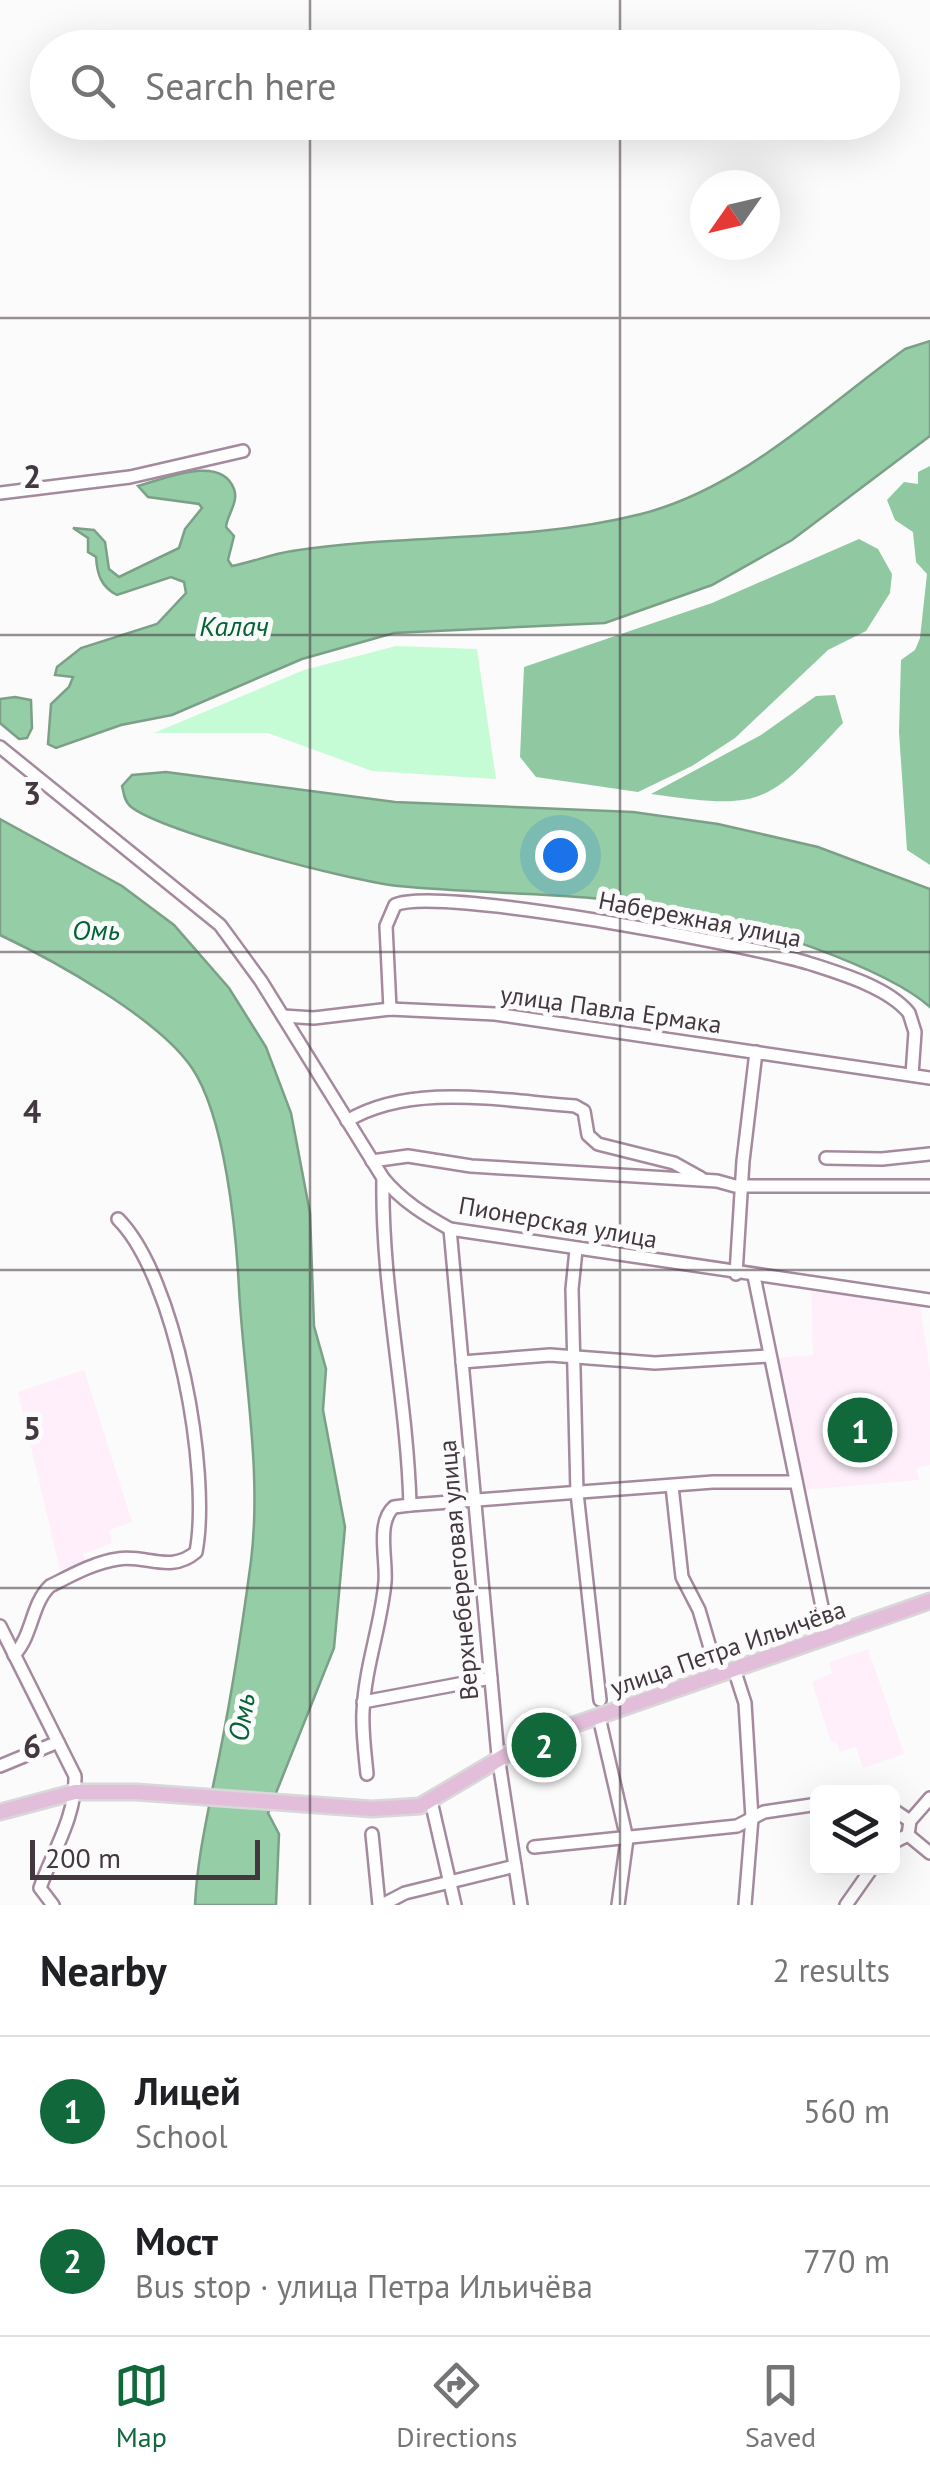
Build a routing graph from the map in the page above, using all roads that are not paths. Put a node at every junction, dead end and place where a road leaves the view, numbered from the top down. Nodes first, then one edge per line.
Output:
1 (243, 451) dead end
2 (0, 493) edge
3 (0, 746) edge
4 (390, 1008) junction
5 (283, 1016) junction
6 (314, 1018) junction
7 (296, 1037) junction
8 (756, 1052) junction
9 (912, 1075) junction
10 (930, 1078) edge
11 (347, 1122) junction
12 (930, 1154) edge
13 (826, 1158) dead end
14 (372, 1161) junction
15 (384, 1178) junction
16 (703, 1180) junction
17 (743, 1186) junction
18 (930, 1186) edge
19 (383, 1208) junction
20 (415, 1208) junction
21 (118, 1219) dead end
22 (450, 1230) junction
23 (576, 1250) junction
24 (736, 1274) junction
25 (754, 1276) junction
26 (930, 1300) edge
27 (769, 1356) junction
28 (574, 1357) junction
29 (462, 1362) junction
30 (796, 1482) junction
31 (672, 1486) junction
32 (577, 1494) junction
33 (474, 1501) junction
34 (410, 1505) junction
35 (930, 1601) edge
36 (0, 1626) edge
37 (828, 1636) junction
38 (14, 1655) junction
39 (734, 1669) junction
40 (718, 1675) junction
41 (491, 1678) junction
42 (600, 1700) dead end
43 (363, 1702) junction
44 (599, 1717) junction
45 (58, 1742) junction
46 (498, 1756) junction
47 (0, 1766) edge
48 (367, 1774) dead end
49 (75, 1792) junction
50 (930, 1798) edge
51 (431, 1802) junction
52 (810, 1806) edge
53 (0, 1812) edge
54 (900, 1814) edge
55 (752, 1818) junction
56 (910, 1820) junction
57 (372, 1834) dead end
58 (908, 1834) junction
59 (900, 1838) edge
60 (628, 1839) junction
61 (534, 1847) dead end
62 (930, 1853) edge
63 (515, 1866) junction
64 (867, 1875) edge
65 (449, 1883) junction
66 (53, 1905) edge
67 (380, 1905) edge
68 (456, 1905) edge
69 (521, 1905) edge
70 (618, 1905) edge
71 (745, 1905) edge
72 (846, 1905) edge

1 - 2 street
3 - 5 street, Пионерская улица
4 - 6 street, улица Павла Ермака
4 - 8 street, улица Павла Ермака
4 - 9 street, Набережная улица
5 - 6 street, улица Павла Ермака
5 - 7 street, Пионерская улица
6 - 7 street
7 - 11 street, Пионерская улица
8 - 9 street, улица Павла Ермака
8 - 17 street
9 - 10 street, улица Павла Ермака
11 - 14 street, Пионерская улица
11 - 16 street
12 - 13 street
14 - 15 street, Пионерская улица
14 - 16 street
15 - 19 street
15 - 20 street, Пионерская улица
16 - 17 street
17 - 18 street
17 - 24 street
19 - 20 street
19 - 34 street
20 - 22 street, Пионерская улица
21 - 38 street
22 - 23 street, Пионерская улица
22 - 29 street, Верхнебереговая улица
23 - 24 street, Пионерская улица
23 - 28 street
24 - 25 street, Пионерская улица
25 - 26 street, Пионерская улица
25 - 27 street
27 - 28 street
27 - 30 street
28 - 29 street
28 - 32 street
29 - 33 street, Верхнебереговая улица
30 - 31 street
30 - 37 street
31 - 32 street
31 - 40 street
32 - 33 street
32 - 42 street
33 - 34 street
33 - 41 street, Верхнебереговая улица
34 - 43 street
35 - 37 main road, улица Петра Ильичёва
36 - 38 street
37 - 39 main road, улица Петра Ильичёва
38 - 45 street
39 - 40 main road, улица Петра Ильичёва
39 - 55 street
40 - 44 main road, улица Петра Ильичёва
41 - 43 street
41 - 46 street, Верхнебереговая улица
43 - 48 street
44 - 46 main road, улица Петра Ильичёва
44 - 60 street
45 - 47 street
45 - 49 street
46 - 51 main road, улица Петра Ильичёва
46 - 63 street, Верхнебереговая улица
49 - 51 main road, улица Петра Ильичёва
49 - 53 main road, улица Петра Ильичёва
49 - 66 street
50 - 56 street
51 - 65 street
52 - 55 street
54 - 56 street
55 - 60 street
55 - 71 street
56 - 58 street
57 - 67 street
58 - 59 street
58 - 62 street
60 - 61 street
60 - 70 street
63 - 65 street
63 - 69 street, Верхнебереговая улица
64 - 72 street
65 - 67 street
65 - 68 street

